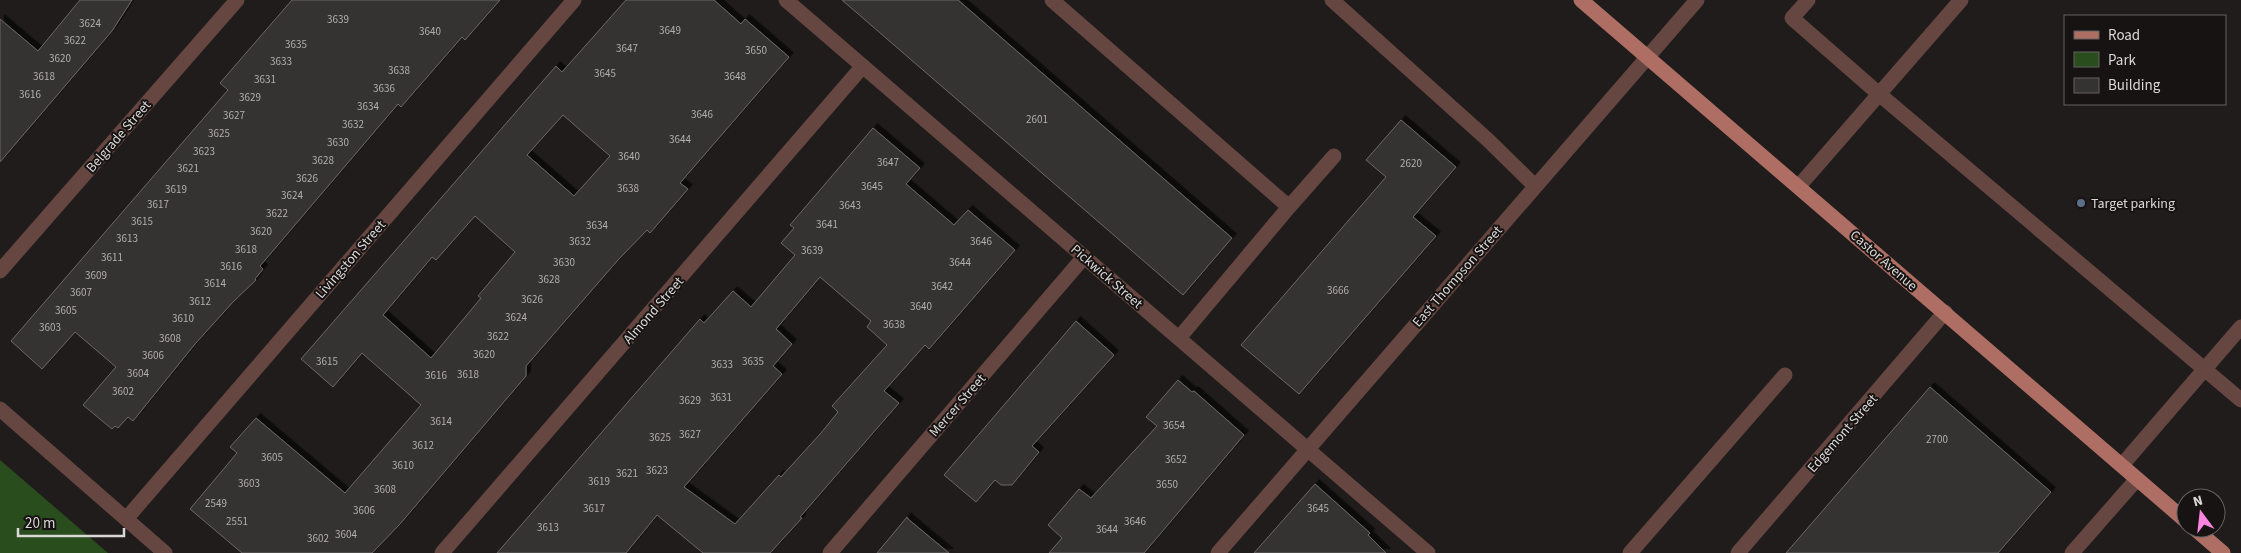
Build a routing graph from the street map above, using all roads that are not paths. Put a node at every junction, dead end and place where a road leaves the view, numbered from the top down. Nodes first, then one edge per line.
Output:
1 (237, 0) edge
2 (574, 0) edge
3 (786, 0) edge
4 (1052, 0) edge
5 (1332, 0) edge
6 (1581, 0) edge
7 (1698, 0) edge
8 (1808, 0) edge
9 (1961, 0) edge
10 (1648, 57) junction
11 (863, 66) junction
12 (1879, 94) junction
13 (1334, 156) dead end
14 (1535, 186) junction
15 (1799, 186) junction
16 (1289, 207) junction
17 (1084, 256) junction
18 (0, 271) edge
19 (1945, 312) junction
20 (2241, 327) edge
21 (1178, 338) junction
22 (2204, 370) junction
23 (1785, 374) dead end
24 (2241, 400) edge
25 (0, 409) edge
26 (1307, 449) junction
27 (2122, 465) junction
28 (2137, 479) junction
29 (2176, 512) edge
30 (126, 519) junction
31 (2206, 538) edge
32 (450, 550) edge
33 (165, 553) edge
34 (830, 553) edge
35 (1218, 553) edge
36 (1428, 553) edge
37 (1630, 553) edge
38 (1738, 553) edge
39 (2072, 553) edge
40 (2223, 553) edge

1 - 18 street, Belgrade Street
2 - 30 street, Livingston Street
3 - 11 street, Pickwick Street
4 - 16 street
5 - 14 street
6 - 10 main road, Castor Avenue
7 - 10 street, East Thompson Street
8 - 12 street
9 - 12 street
10 - 14 street, East Thompson Street
10 - 15 main road, Castor Avenue
11 - 17 street, Pickwick Street
11 - 32 street, Almond Street
12 - 15 street
12 - 22 street
13 - 16 street
14 - 26 street, East Thompson Street
15 - 19 main road, Castor Avenue
16 - 21 street
17 - 21 street, Pickwick Street
17 - 34 street, Mercer Street
19 - 27 main road, Castor Avenue
19 - 38 street, Edgemont Street
20 - 22 street
21 - 26 street, Pickwick Street
22 - 24 street
22 - 27 street
23 - 37 street
25 - 30 street
26 - 35 street, East Thompson Street
26 - 36 street, Pickwick Street
27 - 28 main road, Castor Avenue
28 - 29 main road, Castor Avenue
28 - 39 street
30 - 33 street
31 - 40 main road

